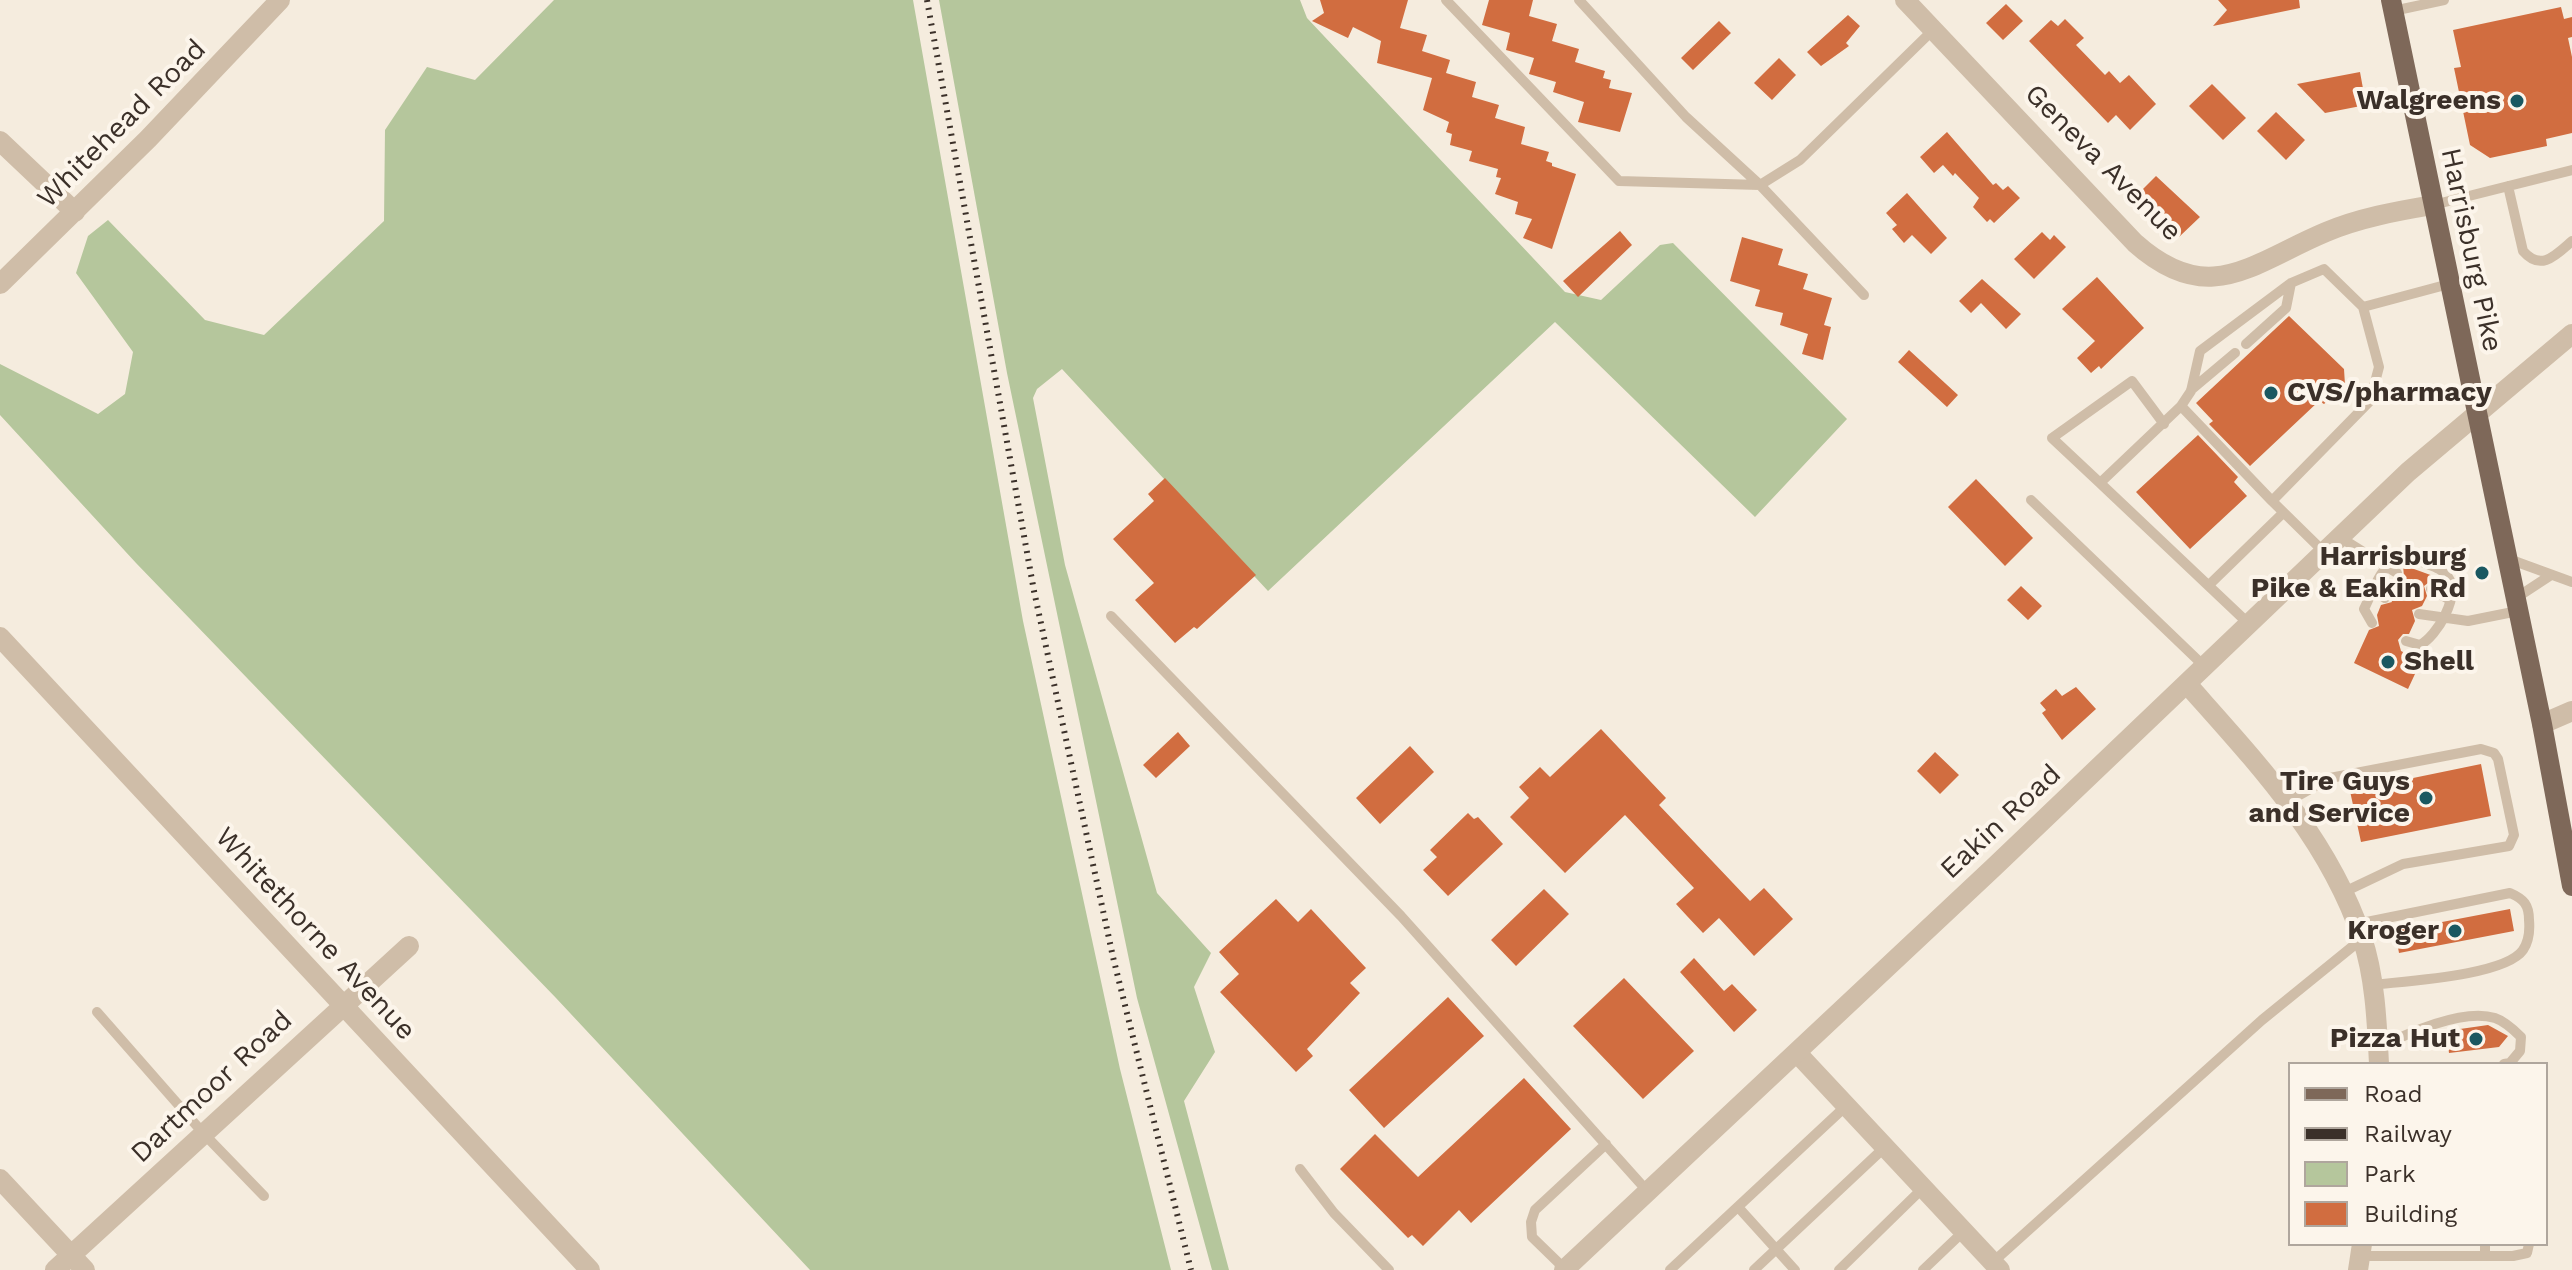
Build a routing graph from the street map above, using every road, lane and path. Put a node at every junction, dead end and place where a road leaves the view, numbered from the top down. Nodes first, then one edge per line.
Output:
1 (280, 0) edge
2 (1446, 0) edge
3 (1579, 0) edge
4 (1905, 0) edge
5 (2444, 0) edge
6 (2392, 5) edge
7 (1933, 30) junction
8 (0, 141) edge
9 (2571, 174) edge
10 (1760, 185) junction
11 (2508, 186) junction
12 (2433, 205) junction
13 (75, 212) junction
14 (2572, 241) edge
15 (2291, 283) junction
16 (0, 284) edge
17 (2449, 284) junction
18 (1864, 295) dead end
19 (2363, 307) junction
20 (2572, 334) edge
21 (2246, 344) dead end
22 (2235, 353) dead end
23 (2191, 391) junction
24 (2181, 406) junction
25 (2476, 415) junction
26 (2164, 424) junction
27 (2100, 483) junction
28 (2031, 500) dead end
29 (2272, 501) junction
30 (2283, 513) junction
31 (2341, 538) junction
32 (2325, 553) junction
33 (2506, 558) junction
34 (2392, 570) junction
35 (2551, 575) junction
36 (2572, 582) edge
37 (2210, 584) junction
38 (2431, 589) dead end
39 (2373, 590) junction
40 (2385, 598) dead end
41 (2450, 600) junction
42 (2517, 605) junction
43 (2419, 614) dead end
44 (1111, 616) dead end
45 (2441, 619) junction
46 (2372, 623) dead end
47 (2250, 625) junction
48 (0, 637) edge
49 (2406, 641) dead end
50 (2205, 667) junction
51 (2187, 684) junction
52 (2572, 711) edge
53 (2542, 724) junction
54 (2289, 801) junction
55 (2572, 885) edge
56 (2344, 892) junction
57 (2360, 931) junction
58 (409, 946) dead end
59 (2371, 985) junction
60 (342, 1004) junction
61 (97, 1012) dead end
62 (1797, 1053) junction
63 (2379, 1056) edge
64 (2511, 1062) edge
65 (1846, 1106) junction
66 (204, 1134) junction
67 (1606, 1144) junction
68 (1885, 1147) junction
69 (1300, 1169) dead end
70 (0, 1179) edge
71 (1923, 1188) junction
72 (1649, 1193) junction
73 (264, 1196) dead end
74 (1738, 1207) junction
75 (1964, 1231) junction
76 (2485, 1246) edge
77 (2529, 1246) edge
78 (1776, 1249) junction
79 (2485, 1256) junction
80 (2360, 1257) edge
81 (78, 1263) edge
82 (1996, 1266) edge
83 (55, 1270) edge
84 (590, 1270) edge
85 (1389, 1270) edge
86 (1565, 1270) edge
87 (1670, 1270) edge
88 (1754, 1270) edge
89 (1795, 1270) edge
90 (1839, 1270) edge
91 (1923, 1270) edge

1 - 13 street, Whitehead Road
2 - 10 lane
3 - 10 lane
4 - 7 street, Geneva Avenue
5 - 6 lane
6 - 12 main road, Harrisburg Pike
7 - 10 lane
7 - 12 street, Geneva Avenue
8 - 13 street
9 - 11 lane
10 - 18 lane
11 - 12 lane
11 - 14 lane
12 - 17 main road, Harrisburg Pike
13 - 16 street, Whitehead Road
15 - 19 lane
15 - 21 lane
15 - 23 lane
17 - 19 lane
17 - 25 main road, Harrisburg Pike
19 - 29 lane
20 - 25 street, Eakin Road
22 - 23 lane
23 - 24 lane
24 - 26 lane
24 - 29 lane
25 - 31 street, Eakin Road
25 - 33 main road, Harrisburg Pike
26 - 27 lane
26 - 27 lane
27 - 37 lane
28 - 50 lane
29 - 30 lane
30 - 32 lane
30 - 37 lane
31 - 32 street, Eakin Road
31 - 34 lane
32 - 47 street, Eakin Road
33 - 35 lane
33 - 42 main road, Harrisburg Pike
34 - 39 lane
34 - 41 lane
35 - 36 lane
35 - 42 lane
37 - 47 lane
38 - 41 lane
39 - 40 lane
39 - 46 lane
41 - 45 lane
42 - 45 lane
42 - 53 main road, Harrisburg Pike
43 - 45 lane
44 - 67 lane
45 - 49 lane
47 - 50 street, Eakin Road
48 - 60 street, Whitethorne Avenue
50 - 51 street, Eakin Road
51 - 54 street
51 - 62 street, Eakin Road
52 - 53 street
53 - 55 main road, Harrisburg Pike
54 - 56 street
54 - 56 lane
56 - 57 street
57 - 59 street
57 - 59 lane
57 - 82 lane
58 - 60 street, Dartmoor Road
59 - 63 street
60 - 66 street, Dartmoor Road
60 - 84 street, Whitethorne Avenue
61 - 66 lane
62 - 65 street
62 - 72 street, Eakin Road
63 - 64 lane
65 - 68 street
65 - 74 lane
66 - 73 lane
66 - 81 street, Dartmoor Road
67 - 72 lane
67 - 86 lane
68 - 71 street
68 - 78 lane
69 - 85 lane
70 - 81 street
71 - 75 street
71 - 90 lane
72 - 86 street, Eakin Road
74 - 78 lane
74 - 87 lane
75 - 82 street
75 - 91 lane
76 - 79 lane
77 - 79 lane
78 - 88 lane
78 - 89 lane
79 - 80 lane
81 - 83 street, Dartmoor Road

